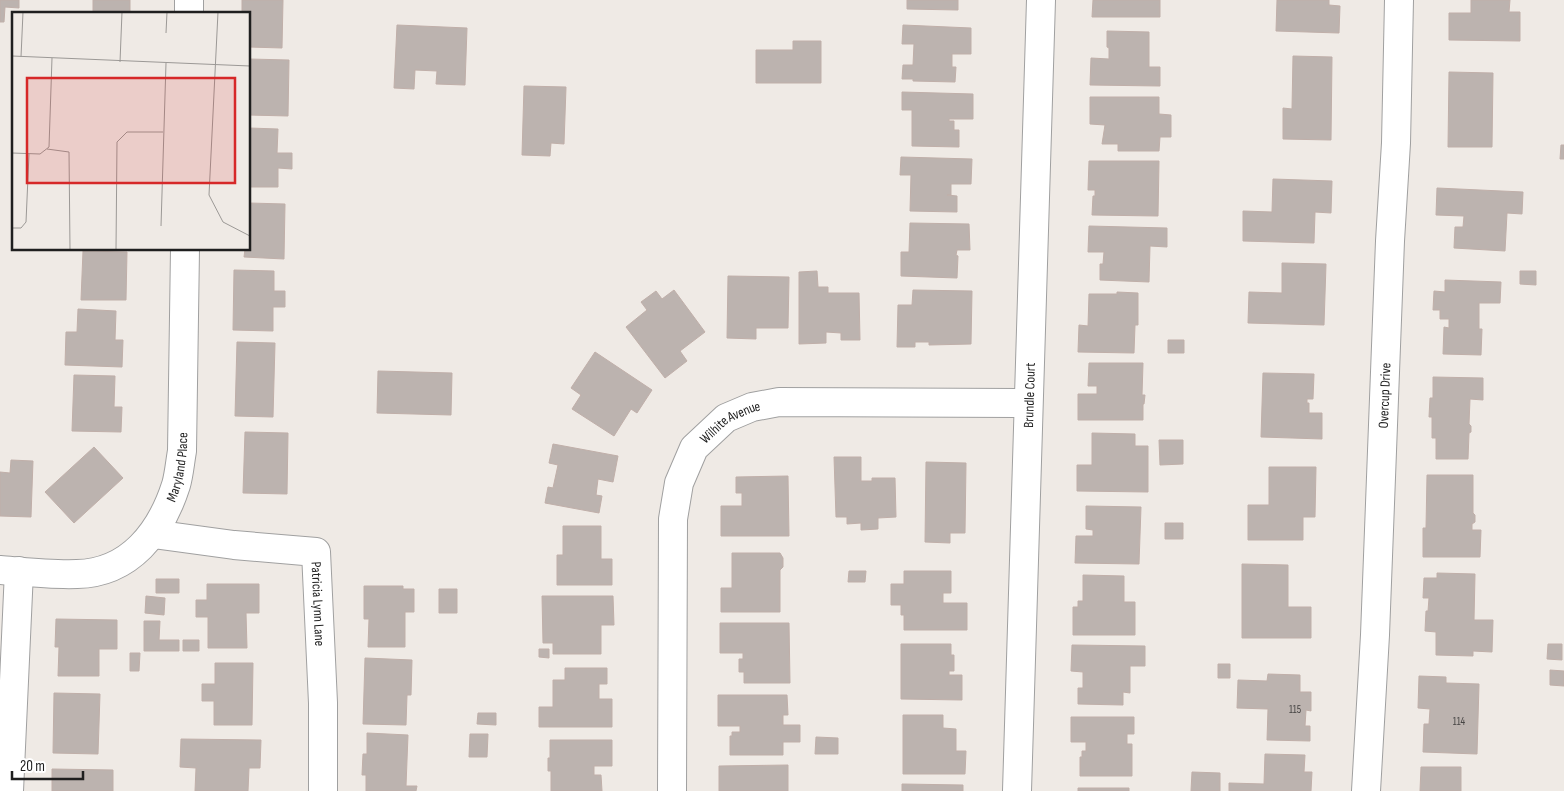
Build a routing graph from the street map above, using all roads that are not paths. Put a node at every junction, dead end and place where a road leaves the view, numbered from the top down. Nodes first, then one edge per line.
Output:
1 (1041, 0) edge
2 (1399, 0) edge
3 (185, 250) edge
4 (1028, 404) junction
5 (153, 534) junction
6 (10, 571) edge
7 (9, 791) edge
8 (323, 791) edge
9 (672, 791) edge
10 (1017, 791) edge
11 (1366, 791) edge

1 - 4 street, Brundle Court
2 - 11 street, Overcup Drive
3 - 5 street, Maryland Place
4 - 9 street, Wilhite Avenue
4 - 10 street, Brundle Court
5 - 6 street, Maryland Place
5 - 8 street, Patricia Lynn Lane
6 - 7 street, Maryland Place

